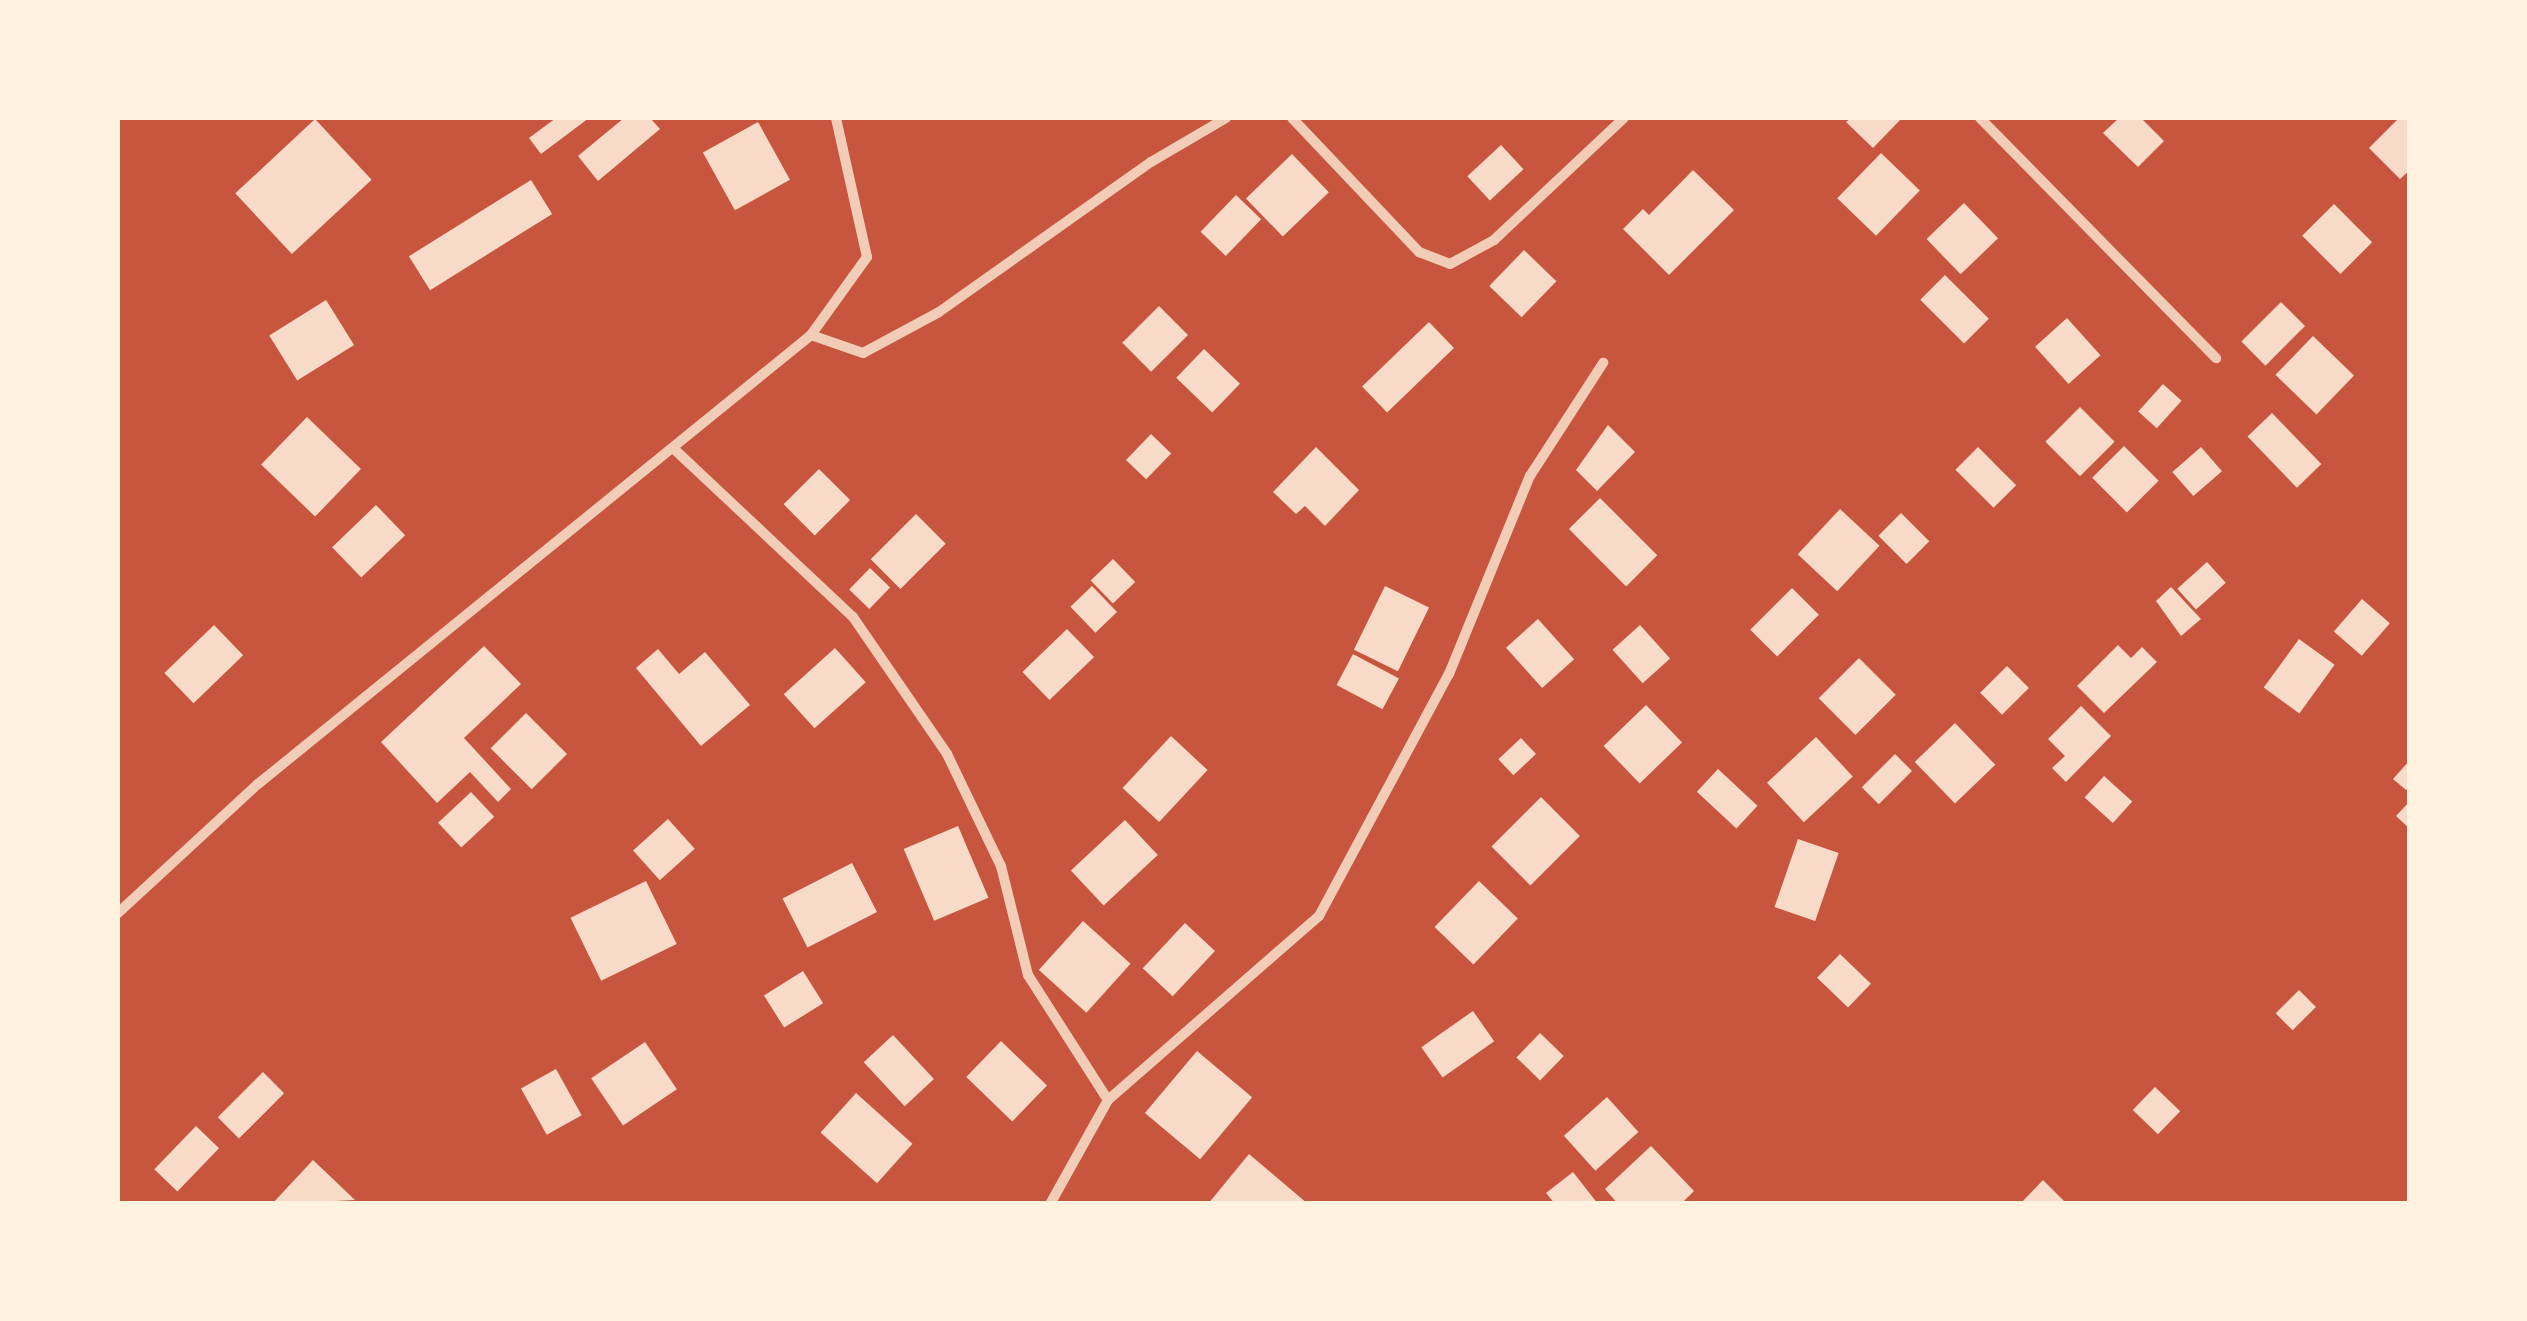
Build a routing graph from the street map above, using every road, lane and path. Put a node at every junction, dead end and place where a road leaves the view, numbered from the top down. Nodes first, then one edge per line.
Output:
1 (836, 118) edge
2 (1226, 118) edge
3 (1292, 118) edge
4 (1624, 118) edge
5 (1980, 118) edge
6 (810, 335) junction
7 (2216, 358) dead end
8 (1603, 363) dead end
9 (673, 448) junction
10 (118, 913) edge
11 (1108, 1100) junction
12 (1050, 1204) edge

1 - 6 street
2 - 6 street
3 - 4 street
5 - 7 street
6 - 9 street
8 - 11 street
9 - 10 street
9 - 11 street
11 - 12 street

